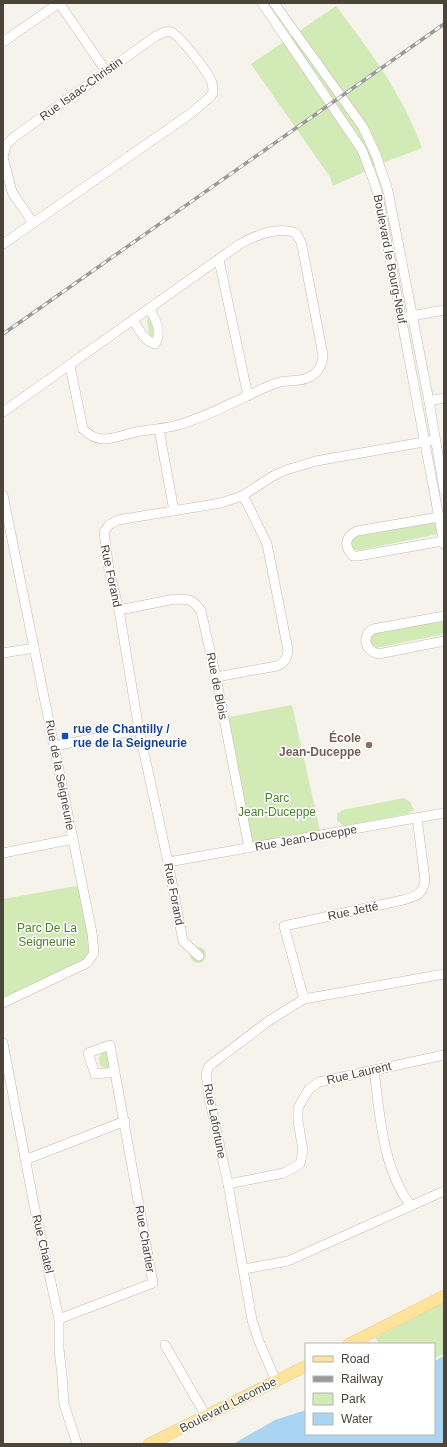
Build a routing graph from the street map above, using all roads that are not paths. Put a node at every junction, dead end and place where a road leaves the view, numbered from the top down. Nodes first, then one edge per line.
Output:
1 (59, 3) edge
2 (262, 3) edge
3 (274, 3) edge
4 (3, 42) edge
5 (106, 71) junction
6 (33, 223) junction
7 (3, 244) edge
8 (219, 260) junction
9 (149, 309) junction
10 (444, 310) edge
11 (412, 316) junction
12 (401, 318) junction
13 (133, 320) junction
14 (70, 366) junction
15 (248, 396) junction
16 (444, 398) edge
17 (429, 401) junction
18 (3, 412) edge
19 (159, 429) junction
20 (435, 440) junction
21 (424, 442) junction
22 (442, 477) edge
23 (444, 490) edge
24 (3, 495) edge
25 (242, 496) junction
26 (174, 511) junction
27 (439, 517) junction
28 (444, 543) edge
29 (119, 610) junction
30 (444, 616) edge
31 (444, 641) edge
32 (34, 648) junction
33 (3, 653) edge
34 (216, 677) junction
35 (139, 730) junction
36 (54, 746) junction
37 (444, 813) edge
38 (417, 818) junction
39 (73, 839) junction
40 (249, 848) junction
41 (3, 853) edge
42 (168, 862) junction
43 (200, 956) dead end
44 (444, 974) edge
45 (304, 999) junction
46 (3, 1002) edge
47 (3, 1043) edge
48 (444, 1055) edge
49 (374, 1070) junction
50 (115, 1072) dead end
51 (125, 1121) junction
52 (25, 1160) junction
53 (228, 1184) junction
54 (444, 1191) edge
55 (410, 1206) junction
56 (244, 1269) junction
57 (444, 1296) edge
58 (60, 1319) junction
59 (351, 1343) edge
60 (165, 1345) dead end
61 (305, 1366) edge
62 (276, 1381) junction
63 (206, 1416) junction
64 (77, 1444) edge
65 (149, 1444) edge

1 - 4 street
1 - 5 street
2 - 12 street, Boulevard le Bourg-Neuf
3 - 11 street, Boulevard le Bourg-Neuf
5 - 6 street, Rue Isaac-Christin
5 - 6 street, Rue Isaac-Christin
6 - 7 street
8 - 9 street
8 - 15 street
8 - 15 street
9 - 13 street
9 - 13 street
10 - 11 street
11 - 12 street
11 - 17 street, Boulevard le Bourg-Neuf
12 - 21 street, Boulevard le Bourg-Neuf
13 - 14 street
14 - 18 street
14 - 19 street
15 - 19 street
16 - 17 street
17 - 20 street, Boulevard le Bourg-Neuf
19 - 26 street
20 - 21 street, Rue Forand
20 - 22 street, Boulevard le Bourg-Neuf
21 - 25 street, Rue Forand
21 - 27 street, Boulevard le Bourg-Neuf
22 - 23 street, Boulevard le Bourg-Neuf
24 - 32 street, Rue de la Seigneurie
25 - 26 street, Rue Forand
25 - 34 street
26 - 29 street, Rue Forand
27 - 28 street, Boulevard le Bourg-Neuf
27 - 28 street
29 - 34 street, Rue de Blois
29 - 35 street, Rue Forand
30 - 31 street
32 - 33 street
32 - 36 street, Rue de la Seigneurie
34 - 40 street, Rue de Blois
35 - 36 street
35 - 42 street, Rue Forand
36 - 39 street, Rue de la Seigneurie
37 - 38 street, Rue Jean-Duceppe
38 - 40 street, Rue Jean-Duceppe
38 - 45 street, Rue Jetté
39 - 41 street
39 - 46 street, Rue de la Seigneurie
40 - 42 street, Rue Jean-Duceppe
42 - 43 street, Rue Forand
44 - 45 street, Rue Lafortune
45 - 53 street, Rue Lafortune
47 - 52 street, Rue Chatel
48 - 49 street, Rue Laurent
49 - 53 street, Rue Laurent
49 - 55 street
50 - 51 street
51 - 52 street
51 - 58 street, Rue Chartier
52 - 58 street, Rue Chatel
53 - 56 street, Rue Lafortune
54 - 55 street
55 - 56 street
56 - 62 street, Rue Lafortune
57 - 59 main road
58 - 64 street, Rue Chatel
60 - 63 street
61 - 62 main road, Boulevard Lacombe
62 - 63 main road, Boulevard Lacombe
63 - 65 main road, Boulevard Lacombe

